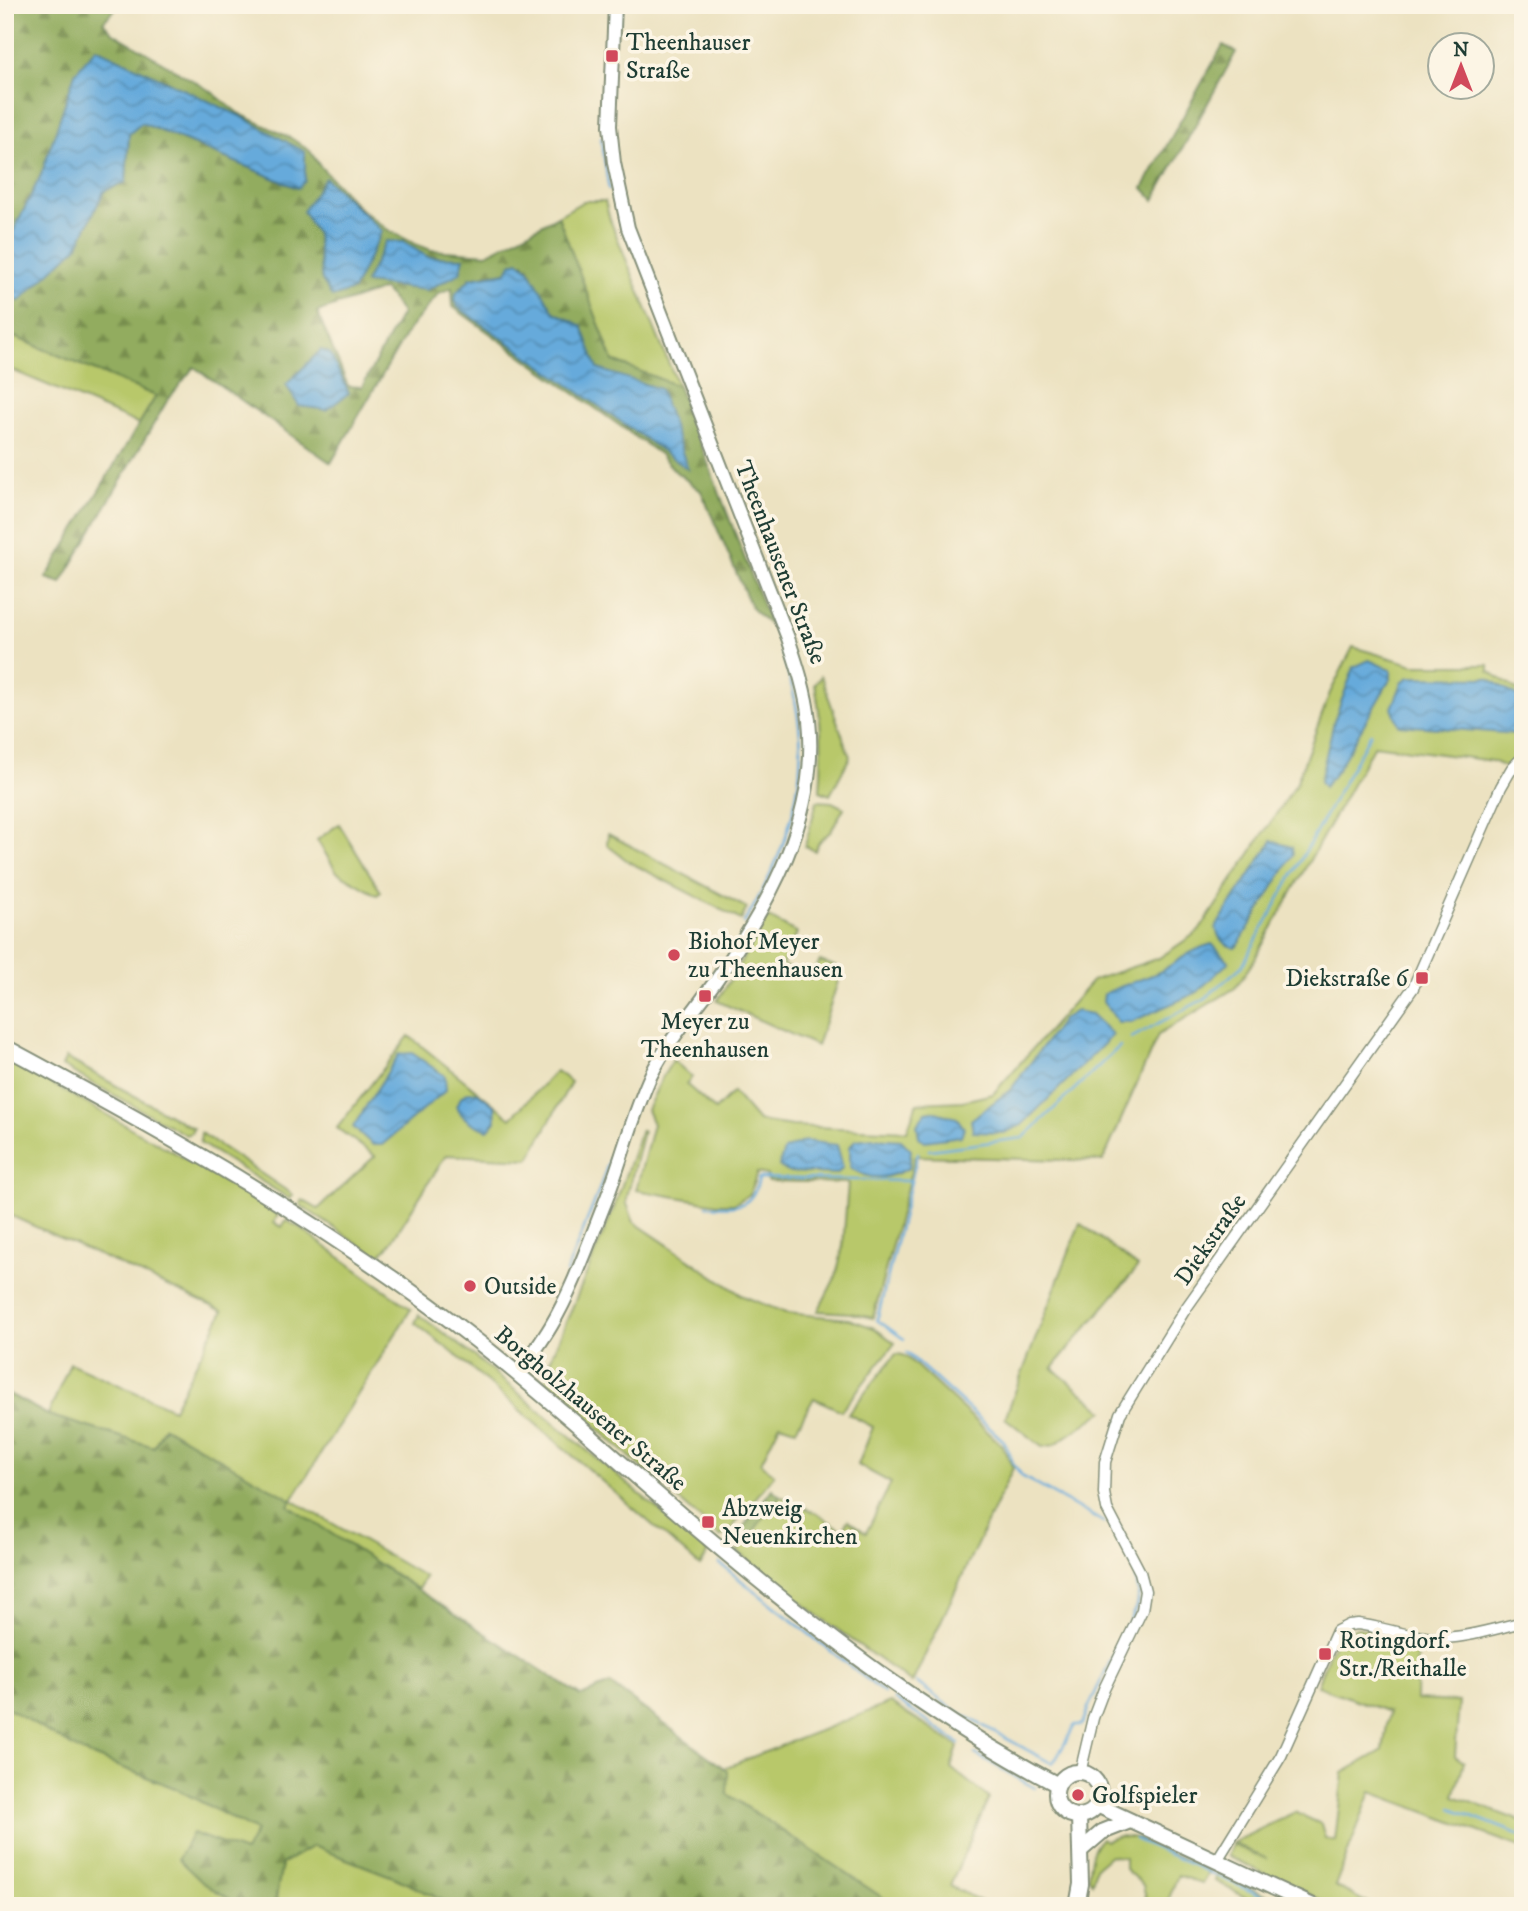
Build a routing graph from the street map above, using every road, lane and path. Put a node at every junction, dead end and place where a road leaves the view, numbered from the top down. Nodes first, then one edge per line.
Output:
1 (615, 5) edge
2 (1523, 757) edge
3 (5, 1047) edge
4 (519, 1375) junction
5 (1523, 1622) edge
6 (1080, 1773) junction
7 (1058, 1785) junction
8 (1097, 1805) junction
9 (1079, 1816) junction
10 (1130, 1821) junction
11 (1081, 1850) junction
12 (1216, 1862) junction
13 (1077, 1906) edge
14 (1313, 1906) edge

1 - 4 street, Theenhausener Straße
2 - 6 street, Diekstraße
3 - 4 main road, Borgholzhausener Straße
4 - 7 main road, Borgholzhausener Straße
5 - 12 street
6 - 7 main road
6 - 8 main road
7 - 9 main road
8 - 9 main road
8 - 10 main road
9 - 11 main road
10 - 11 main road
10 - 12 main road
11 - 13 main road
12 - 14 main road

